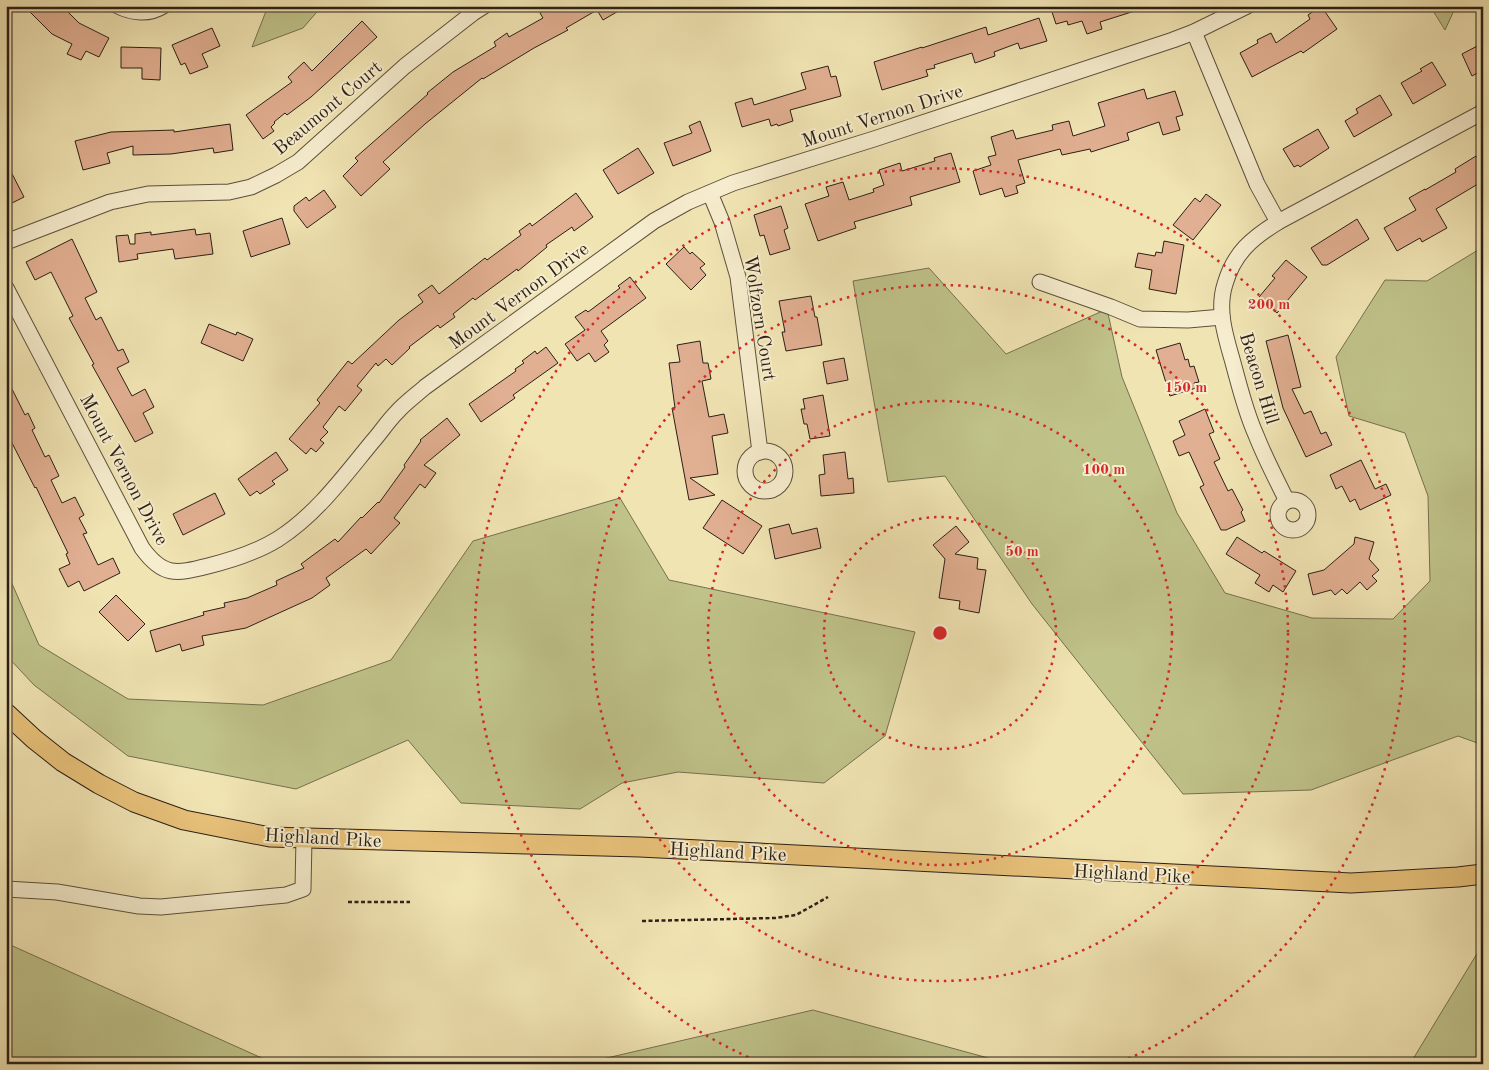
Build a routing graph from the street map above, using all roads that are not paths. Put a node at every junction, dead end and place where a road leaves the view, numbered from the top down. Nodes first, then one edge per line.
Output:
1 (118, 6) edge
2 (163, 6) edge
3 (484, 6) edge
4 (1247, 6) edge
5 (1194, 32) junction
6 (1483, 112) edge
7 (710, 193) junction
8 (1278, 222) junction
9 (6, 242) edge
10 (1040, 282) dead end
11 (6, 288) edge
12 (1222, 317) junction
13 (760, 452) dead end
14 (1287, 501) dead end
15 (6, 713) edge
16 (304, 838) junction
17 (1483, 874) edge
18 (6, 889) edge

1 - 2 street
3 - 9 street, Beaumont Court
4 - 5 street, Mount Vernon Drive
5 - 7 street, Mount Vernon Drive
5 - 8 street
6 - 8 street, Beacon Hill
7 - 11 street, Mount Vernon Drive
7 - 13 street, Wolfzorn Court
8 - 12 street, Beacon Hill
10 - 12 street
12 - 14 street, Beacon Hill
15 - 16 main road, Highland Pike
16 - 17 main road, Highland Pike
16 - 18 street

